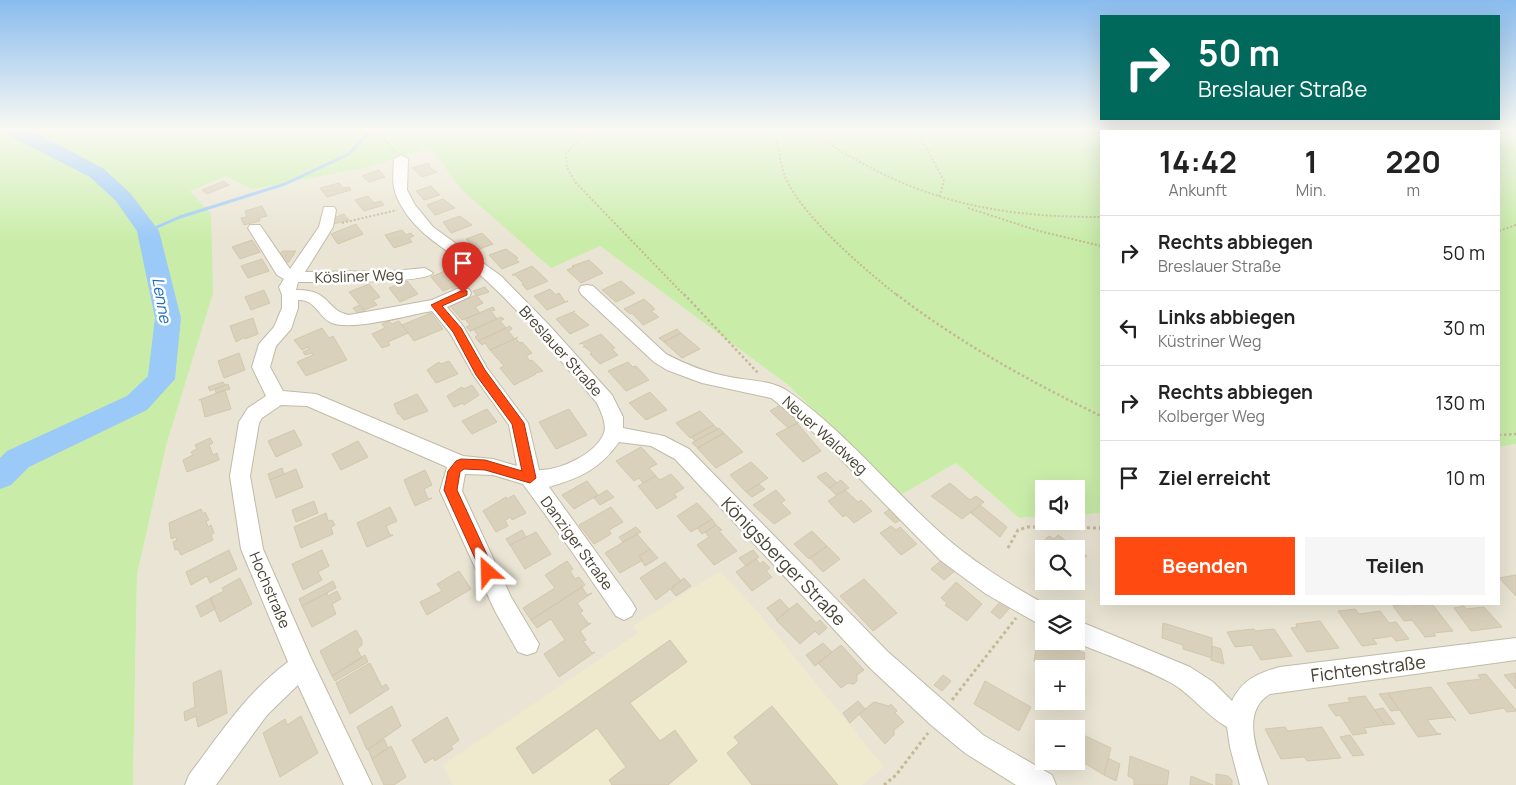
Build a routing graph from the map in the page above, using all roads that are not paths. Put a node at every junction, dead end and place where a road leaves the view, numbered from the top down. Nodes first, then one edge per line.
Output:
1 (401, 167) edge
2 (329, 210) dead end
3 (255, 228) dead end
4 (425, 273) dead end
5 (293, 277) junction
6 (588, 290) dead end
7 (463, 293) dead end
8 (290, 295) junction
9 (436, 305) junction
10 (277, 398) junction
11 (614, 434) junction
12 (461, 464) junction
13 (530, 478) junction
14 (624, 609) dead end
15 (1035, 610) edge
16 (1085, 635) edge
17 (526, 644) dead end
18 (1516, 649) edge
19 (302, 666) junction
20 (1239, 719) junction
21 (198, 785) edge
22 (358, 785) edge
23 (1042, 785) edge
24 (1254, 785) edge

1 - 11 street, Breslauer Straße
2 - 5 street
3 - 5 street
4 - 5 street, Kösliner Weg
5 - 8 street
6 - 15 street, Neuer Waldweg
7 - 9 street
8 - 9 street
8 - 10 street
9 - 13 street
10 - 12 street
10 - 19 street, Hochstraße
11 - 13 street
11 - 23 street, Königsberger Straße
12 - 13 street
12 - 17 street
13 - 14 street, Danziger Straße
16 - 20 street
18 - 20 street, Fichtenstraße
19 - 21 street
19 - 22 street, Hochstraße
20 - 24 street

